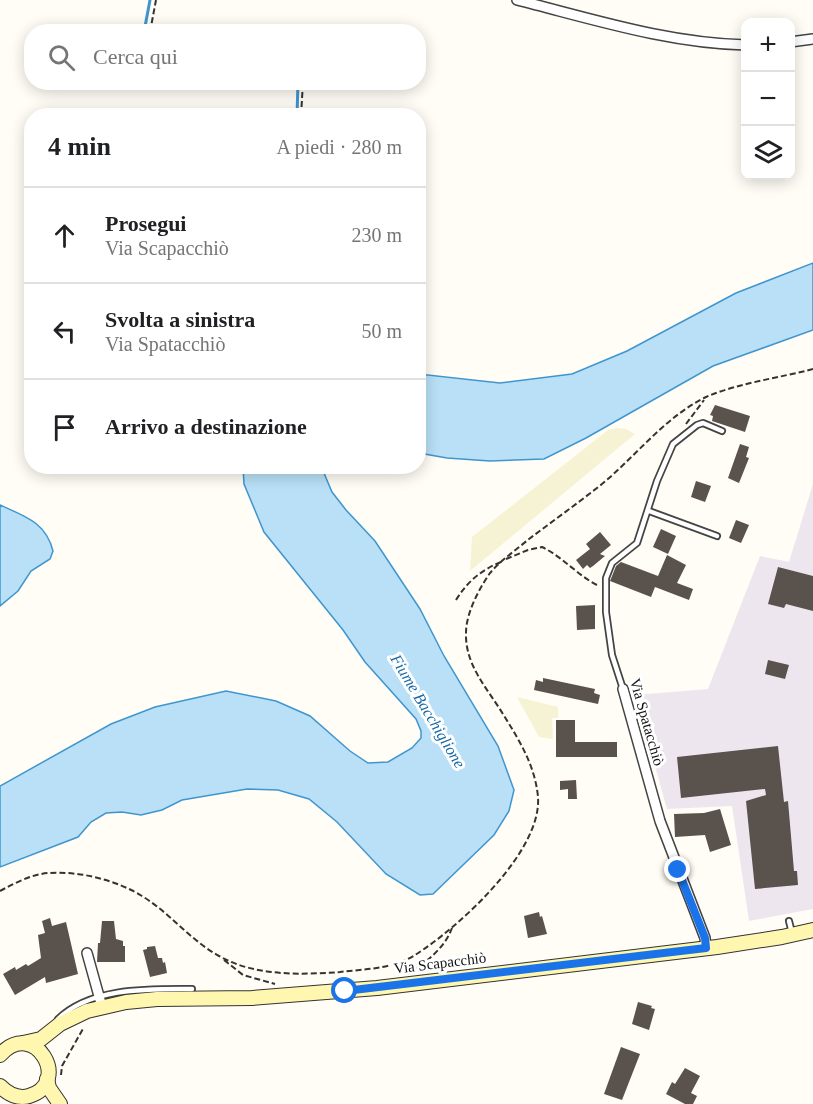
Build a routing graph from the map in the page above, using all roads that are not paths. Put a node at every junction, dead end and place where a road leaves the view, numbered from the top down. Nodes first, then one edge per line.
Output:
1 (517, 0) edge
2 (813, 39) edge
3 (795, 41) edge
4 (741, 45) edge
5 (722, 431) dead end
6 (649, 511) junction
7 (717, 536) dead end
8 (622, 689) joint
9 (813, 930) edge
10 (706, 948) junction
11 (87, 953) dead end
12 (192, 989) dead end
13 (100, 1002) junction
14 (65, 1018) junction
15 (23, 1043) junction
16 (1, 1053) edge
17 (47, 1061) junction
18 (47, 1079) junction
19 (0, 1086) edge
20 (25, 1097) junction
21 (41, 1104) edge
22 (60, 1104) edge

1 - 4 street
2 - 3 street
5 - 6 lane, Via Spatacchiò
6 - 7 lane
6 - 8 lane, Via Spatacchiò
8 - 10 street, Via Spatacchiò
9 - 10 street, Via Scapacchiò
10 - 13 street, Via Scapacchiò
11 - 13 street
12 - 13 lane
13 - 14 street, Via Scapacchiò
14 - 15 street, Via Scapacchiò
14 - 17 street
15 - 16 street, Via Scapacchiò
15 - 17 street
17 - 18 street
18 - 20 street
18 - 22 street
19 - 20 street
20 - 21 street

